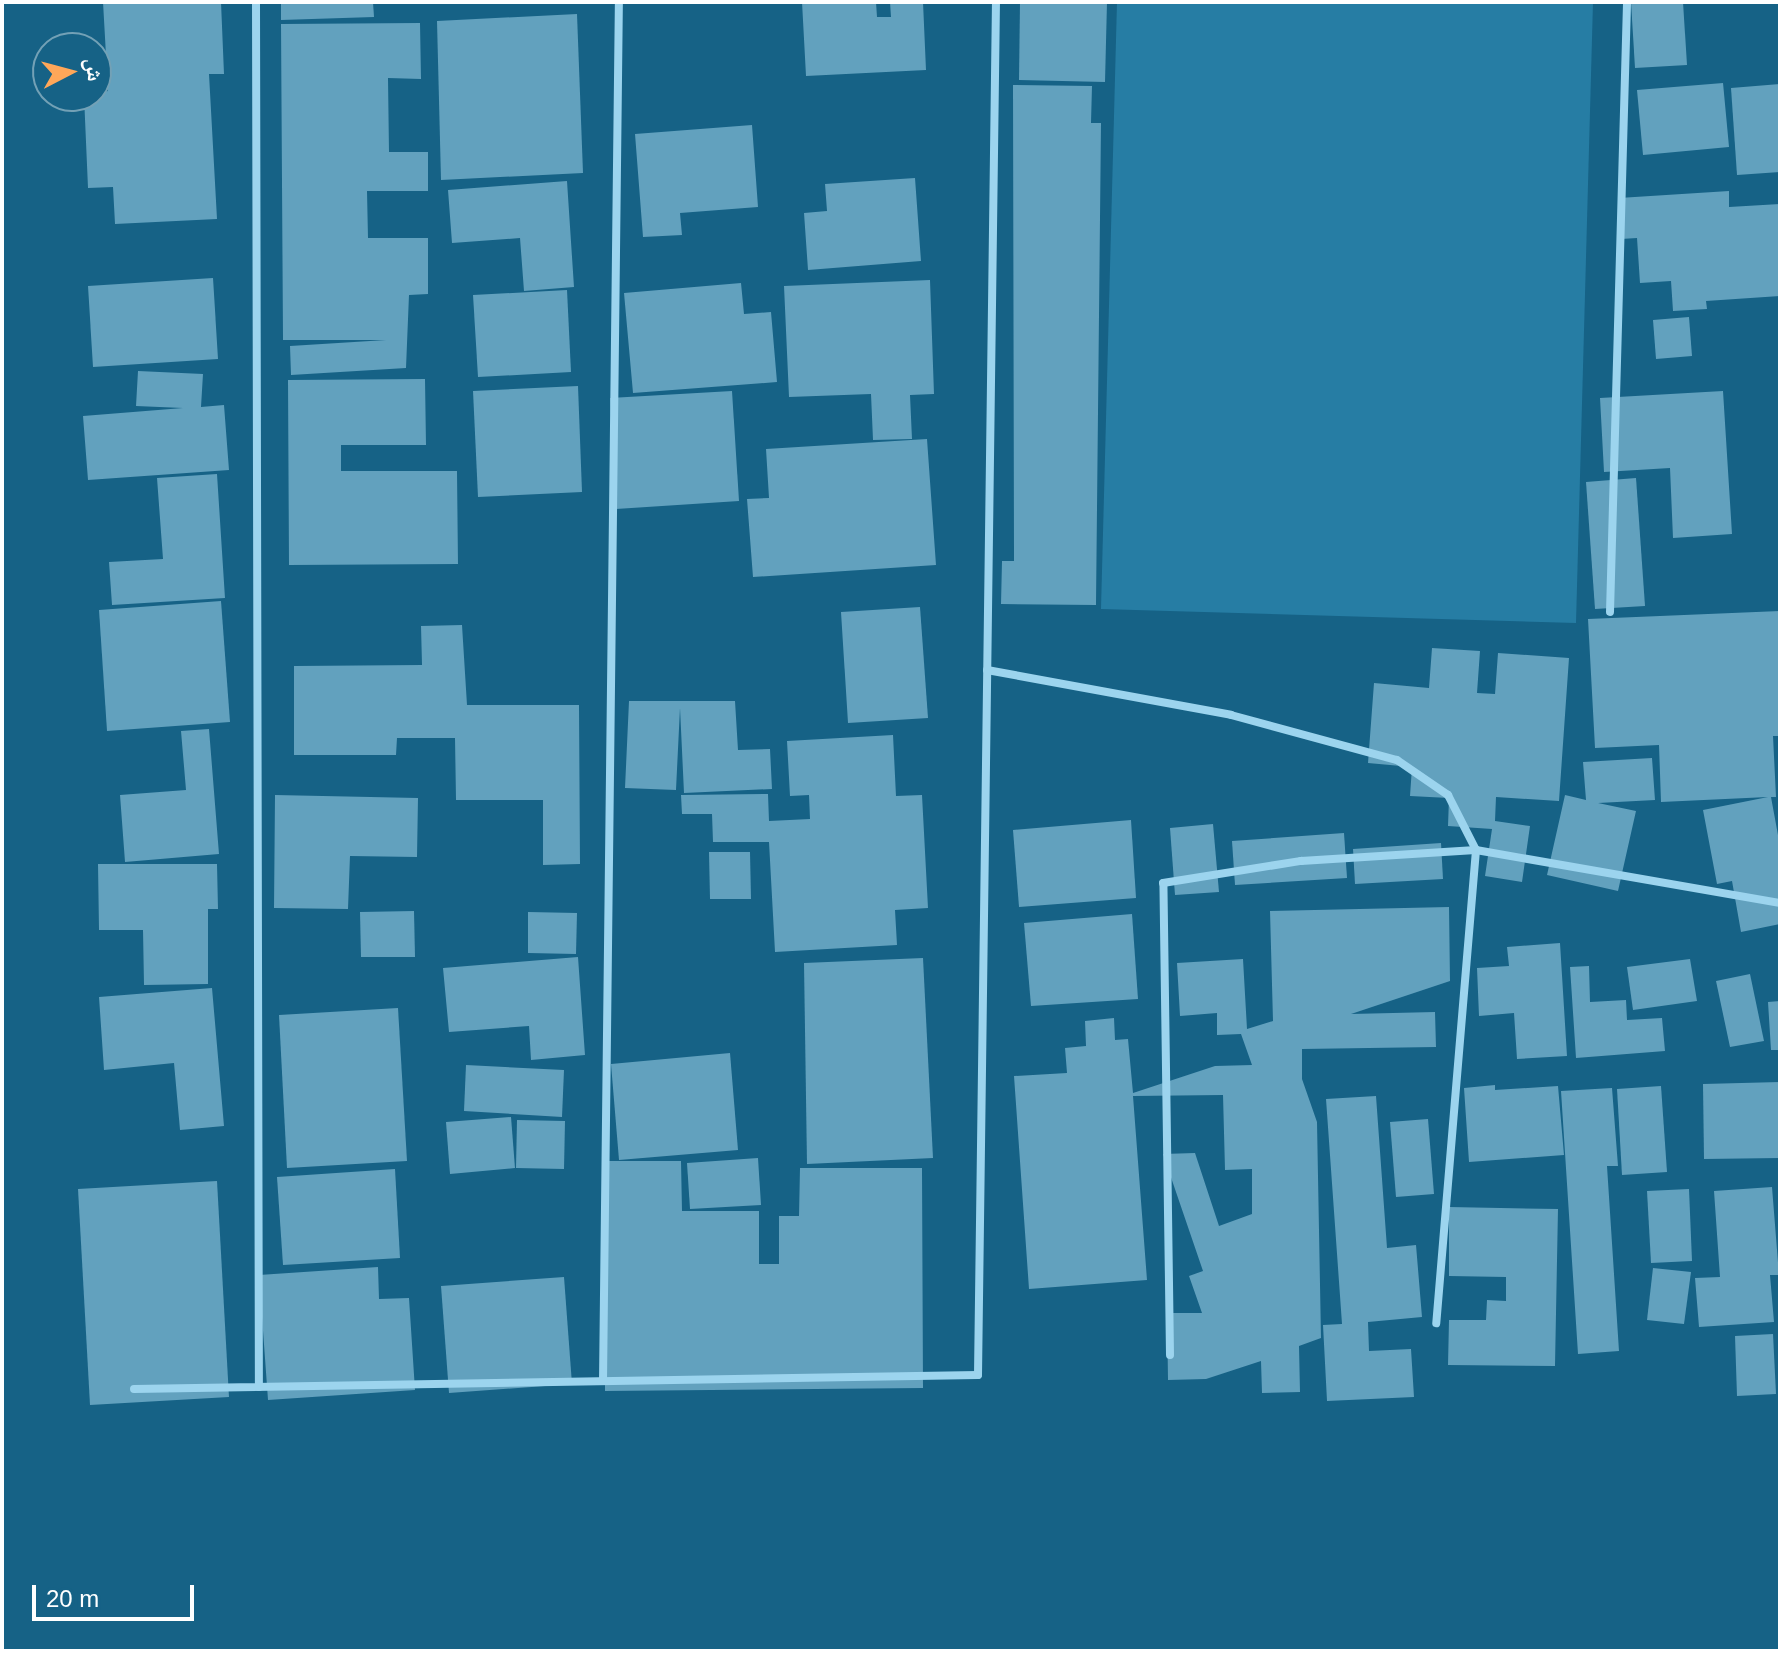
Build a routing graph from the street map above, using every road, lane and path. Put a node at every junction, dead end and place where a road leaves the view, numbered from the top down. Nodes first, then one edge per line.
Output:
1 (256, 2) edge
2 (619, 2) edge
3 (996, 2) edge
4 (1627, 2) edge
5 (1610, 612) dead end
6 (987, 670) junction
7 (1476, 850) junction
8 (1780, 903) edge
9 (1436, 1323) dead end
10 (1170, 1355) dead end
11 (603, 1381) junction
12 (259, 1387) junction
13 (134, 1389) dead end

1 - 12 street
2 - 11 street
3 - 6 street
4 - 5 street
6 - 7 street
6 - 11 street
7 - 8 street
7 - 9 street
7 - 10 street
11 - 12 street
12 - 13 street

